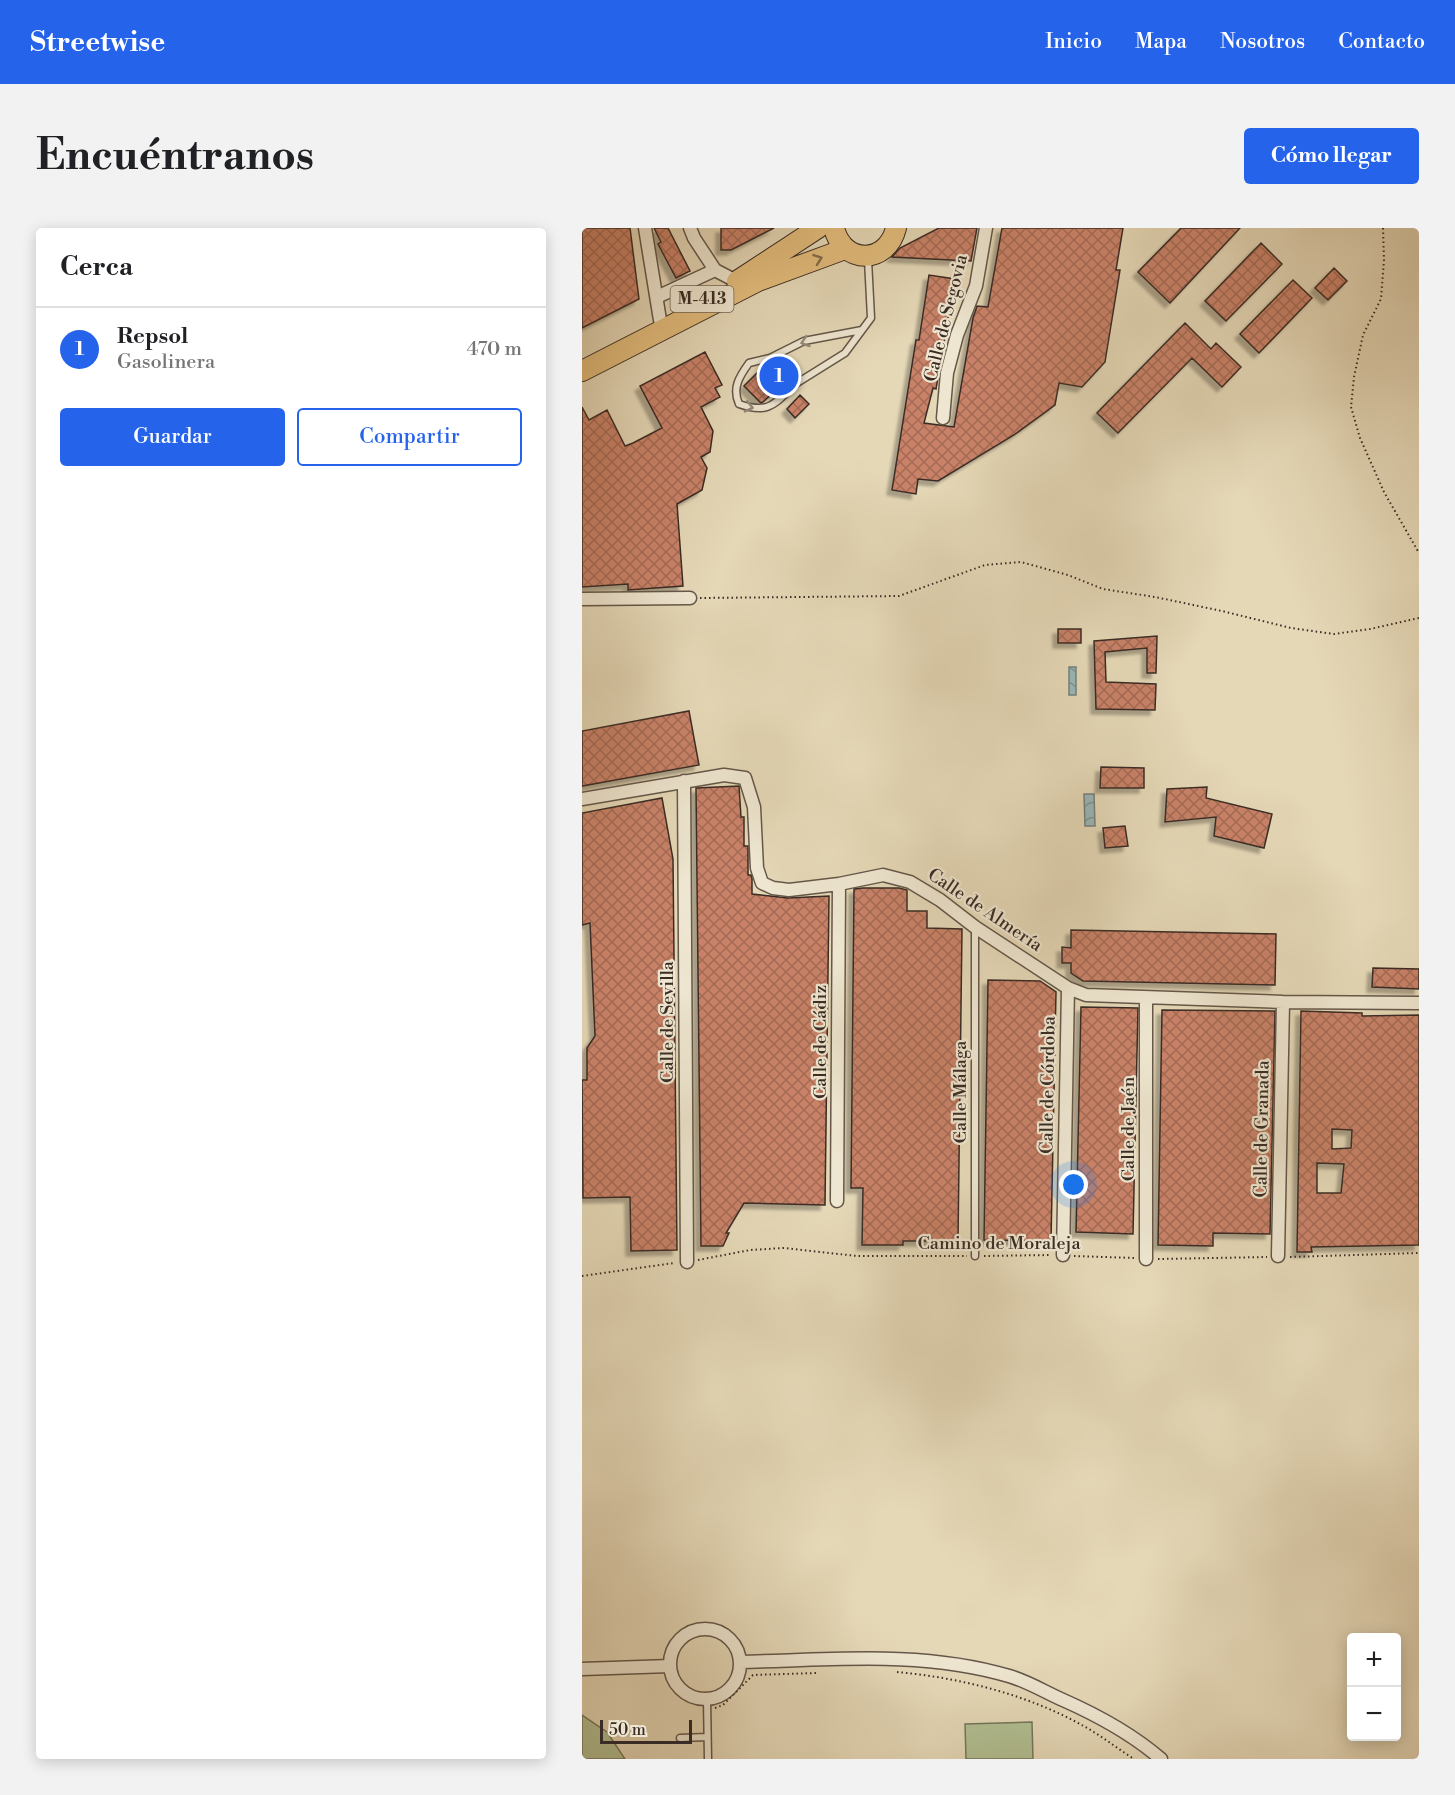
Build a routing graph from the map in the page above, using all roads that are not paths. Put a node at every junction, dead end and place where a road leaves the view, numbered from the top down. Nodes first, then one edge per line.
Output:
1 (645, 228) edge
2 (690, 228) edge
3 (818, 228) edge
4 (834, 228) edge
5 (896, 228) edge
6 (986, 228) edge
7 (845, 249) junction
8 (868, 256) junction
9 (791, 269) junction
10 (715, 270) junction
11 (736, 281) junction
12 (657, 297) junction
13 (660, 320) junction
14 (862, 330) junction
15 (771, 358) junction
16 (582, 360) edge
17 (582, 371) edge
18 (582, 382) edge
19 (797, 383) junction
20 (943, 418) dead end
21 (690, 598) road end
22 (582, 599) edge
23 (684, 781) junction
24 (582, 799) edge
25 (839, 884) junction
26 (975, 927) junction
27 (1068, 988) junction
28 (1146, 998) junction
29 (1283, 1002) junction
30 (1419, 1002) edge
31 (837, 1201) dead end
32 (1063, 1255) road end
33 (975, 1256) road end
34 (1278, 1256) road end
35 (1146, 1259) road end
36 (687, 1262) road end
37 (740, 1662) junction
38 (670, 1666) junction
39 (582, 1669) edge
40 (707, 1699) junction
41 (707, 1737) junction
42 (680, 1738) dead end
43 (708, 1759) edge
44 (1161, 1759) edge

1 - 12 street
2 - 10 street
3 - 11 main road, M-413
4 - 7 main road
5 - 8 main road
6 - 20 street, Calle de Segovia
7 - 8 main road
9 -> 7 main road, M-413
8 - 14 lane
9 - 17 main road, M-413
9 - 18 street
10 - 11 street
10 - 12 street
11 - 13 main road, M-413
12 - 13 street
13 - 16 main road, M-413
14 -> 15 lane
14 - 19 lane
15 - 19 lane
15 -> 19 lane
21 - 22 street
23 - 24 street, Calle de Almería
23 - 25 street, Calle de Almería
23 - 36 street, Calle de Sevilla
25 - 26 street, Calle de Almería
25 - 31 street, Calle de Cádiz
26 - 27 street, Calle de Almería
26 - 33 lane, Calle Málaga
27 - 28 street, Calle de Almería
27 - 32 street, Calle de Córdoba
28 - 29 street, Calle de Almería
28 - 35 street, Calle de Jaén
29 - 30 street, Calle de Almería
29 - 34 street, Calle de Granada
37 - 38 street
37 - 40 street
37 - 44 street
38 - 39 street
38 - 40 street
40 - 41 lane
41 - 42 lane
41 - 43 lane

